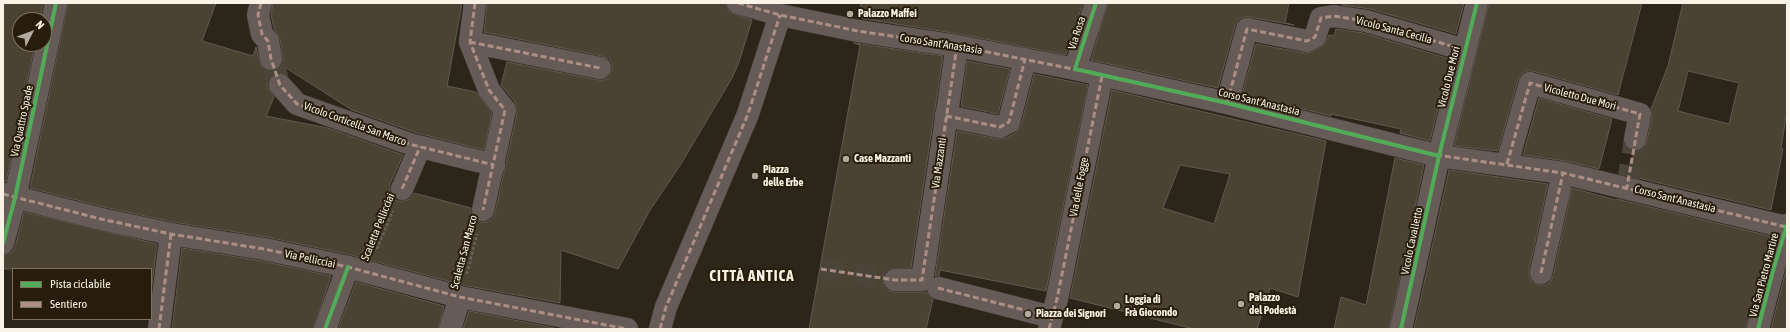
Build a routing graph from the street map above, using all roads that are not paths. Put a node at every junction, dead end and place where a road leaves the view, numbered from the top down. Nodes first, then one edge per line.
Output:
1 (56, 3) edge
2 (261, 3) edge
3 (475, 3) edge
4 (1096, 3) edge
5 (1477, 3) edge
6 (752, 5) edge
7 (780, 15) junction
8 (470, 42) junction
9 (957, 46) junction
10 (1465, 50) junction
11 (271, 59) tunnel mouth
12 (1025, 59) junction
13 (600, 68) dead end
14 (1075, 69) junction
15 (1102, 76) junction
16 (280, 85) tunnel mouth
17 (1227, 103) junction
18 (946, 116) junction
19 (1635, 139) tunnel mouth
20 (416, 146) junction
21 (1439, 156) junction
22 (495, 161) junction
23 (1507, 164) junction
24 (1563, 173) junction
25 (402, 189) road end
26 (9, 196) edge
27 (483, 210) road end
28 (1787, 226) edge
29 (171, 234) junction
30 (3, 243) edge
31 (358, 269) junction
32 (1780, 269) edge
33 (1541, 273) dead end
34 (895, 280) tunnel mouth
35 (930, 284) junction
36 (460, 297) junction
37 (1052, 315) edge
38 (159, 329) edge
39 (326, 329) edge
40 (450, 329) edge
41 (627, 329) edge
42 (660, 329) edge
43 (1401, 329) edge
44 (1758, 329) edge

1 - 26 street, Via Quattro Spade
2 - 11 street
3 - 8 street
4 - 14 street, Via Rosa
5 - 10 street, Vicolo Due Mori
6 - 7 street
7 - 9 street, Corso Sant'Anastasia
7 - 42 street
8 - 13 street
8 - 22 street
9 - 12 street, Corso Sant'Anastasia
9 - 18 street, Via Mazzanti
10 - 17 street, Vicolo Santa Cecilia
10 - 21 street, Vicolo Due Mori
12 - 14 street, Corso Sant'Anastasia
12 - 18 street
14 - 15 street, Corso Sant'Anastasia
15 - 17 street, Corso Sant'Anastasia
15 - 37 street, Via delle Fogge
16 - 20 street, Vicolo Corticella San Marco
17 - 21 street, Corso Sant'Anastasia
18 - 35 street, Via Mazzanti
19 - 23 street, Vicoletto Due Mori
20 - 22 street, Vicolo Corticella San Marco
20 - 25 street
21 - 23 street, Corso Sant'Anastasia
21 - 43 street, Vicolo Cavalletto
22 - 27 street
23 - 24 street, Corso Sant'Anastasia
24 - 28 street, Corso Sant'Anastasia
24 - 33 street
26 - 29 street, Via Pellicciai
26 - 30 street, Via Quattro Spade
28 - 32 street, Via San Pietro Martire
29 - 31 street, Via Pellicciai
29 - 38 street
31 - 36 street, Via Pellicciai
31 - 39 street
32 - 44 street, Via San Pietro Martire
34 - 35 street
35 - 37 street
36 - 40 street
36 - 41 street, Via Pellicciai

